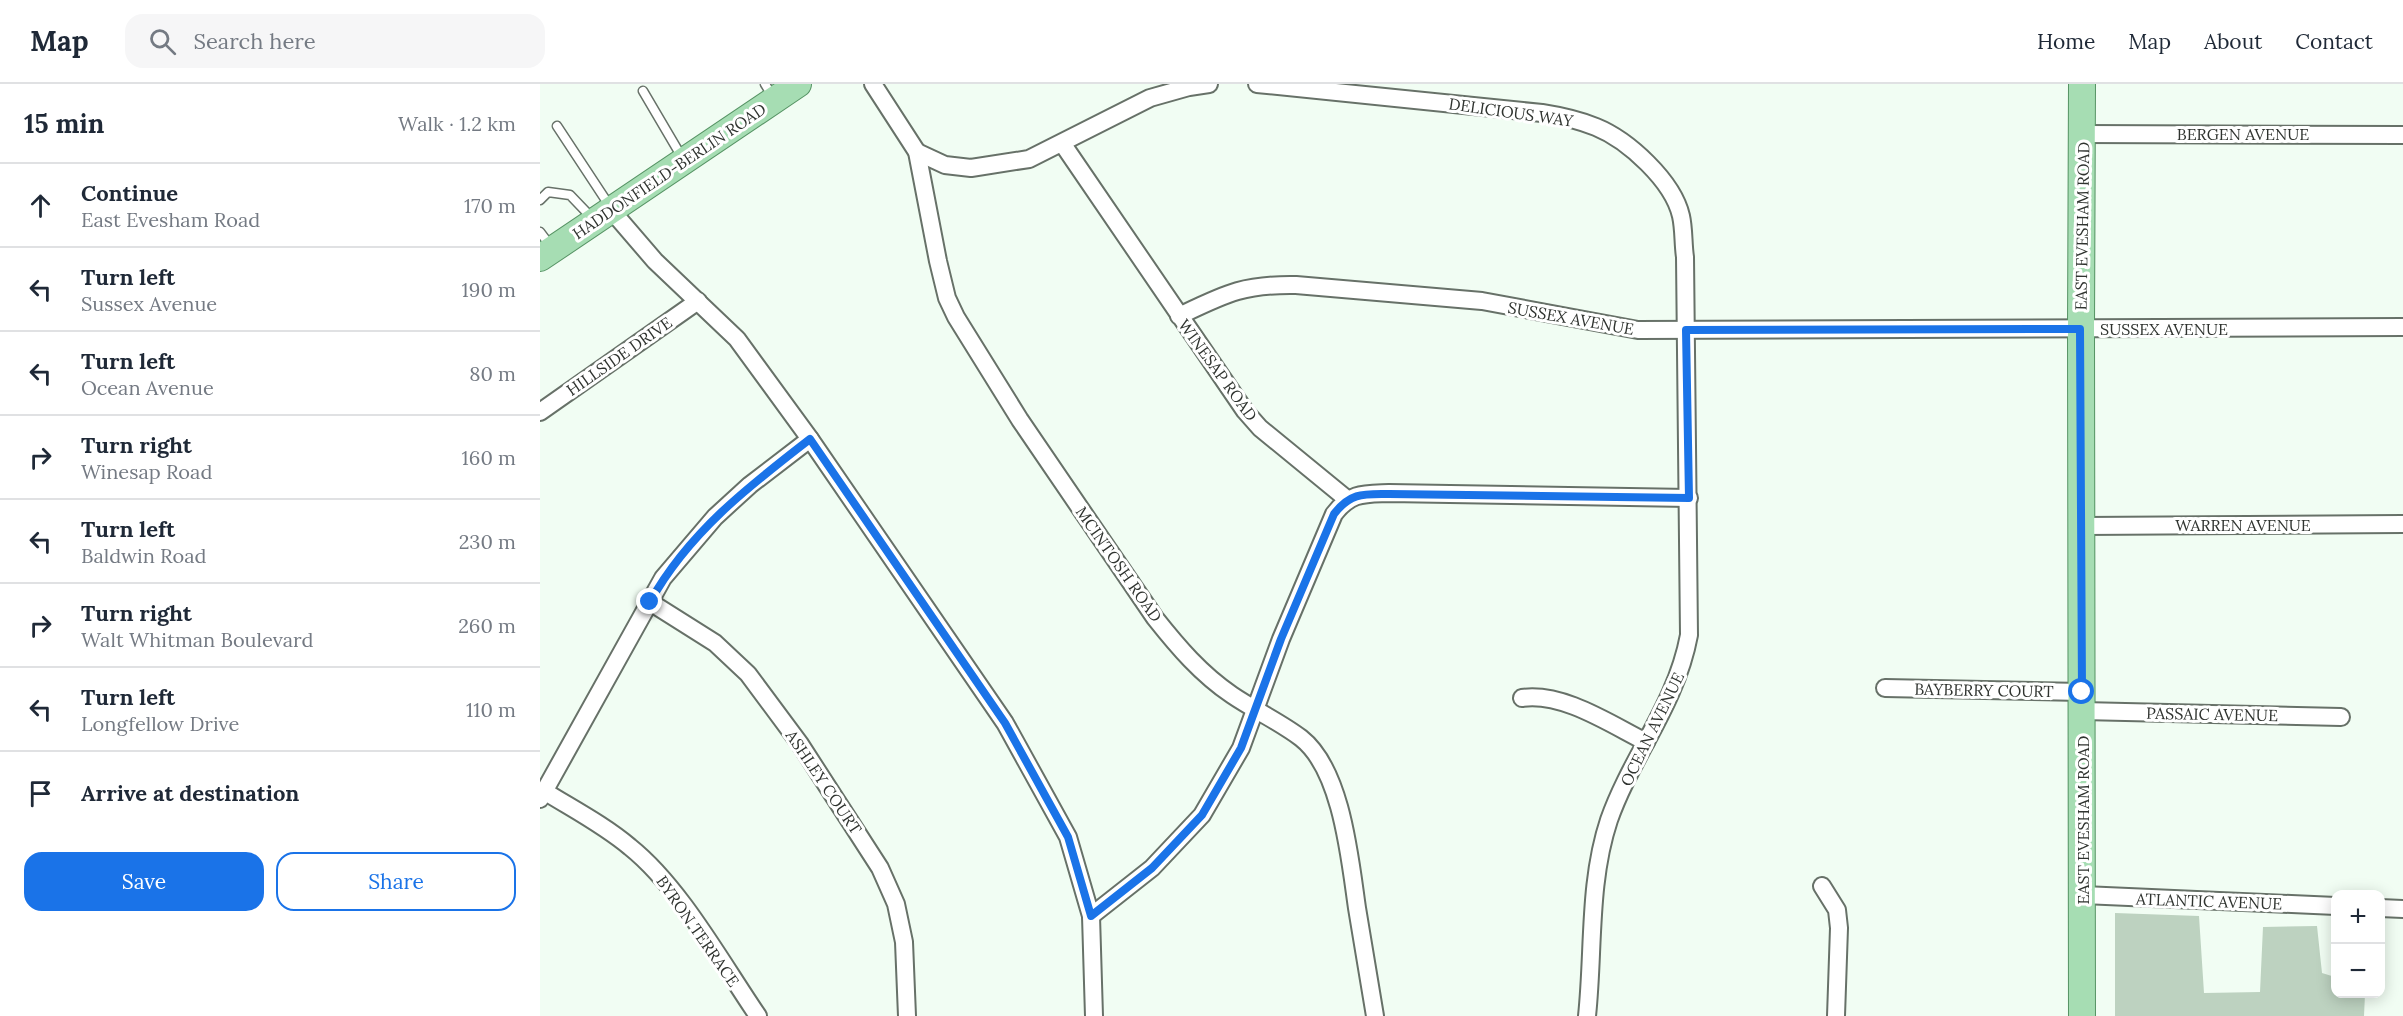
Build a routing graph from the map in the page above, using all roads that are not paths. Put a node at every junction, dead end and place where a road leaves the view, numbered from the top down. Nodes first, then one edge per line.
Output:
1 (798, 84) edge
2 (873, 84) edge
3 (1209, 84) edge
4 (1257, 84) edge
5 (2082, 84) edge
6 (643, 91) dead end
7 (770, 92) edge
8 (557, 126) dead end
9 (2082, 134) junction
10 (2403, 135) edge
11 (1062, 143) junction
12 (917, 152) junction
13 (685, 162) junction
14 (540, 200) edge
15 (604, 216) junction
16 (544, 246) edge
17 (698, 301) junction
18 (1179, 316) junction
19 (2403, 327) edge
20 (2080, 329) junction
21 (1686, 330) junction
22 (540, 412) edge
23 (810, 439) junction
24 (1689, 498) junction
25 (1348, 500) junction
26 (2403, 524) edge
27 (2083, 526) junction
28 (650, 602) junction
29 (1886, 688) dead end
30 (1522, 698) dead end
31 (2082, 701) junction
32 (1255, 710) junction
33 (2341, 717) dead end
34 (1646, 742) junction
35 (542, 795) edge
36 (1822, 886) dead end
37 (2083, 895) junction
38 (2331, 906) edge
39 (2385, 908) edge
40 (2403, 909) edge
41 (1091, 916) junction
42 (758, 1016) edge
43 (907, 1016) edge
44 (1094, 1016) edge
45 (1375, 1016) edge
46 (1587, 1016) edge
47 (1836, 1016) edge
48 (2082, 1016) edge

1 - 7 main road, HADDONFIELD-BERLIN ROAD
2 - 12 street, MCINTOSH ROAD
3 - 11 street
4 - 21 street, DELICIOUS WAY
5 - 9 main road, EAST EVESHAM ROAD
6 - 13 lane
7 - 13 main road, HADDONFIELD-BERLIN ROAD
8 - 15 lane
9 - 10 street, BERGEN AVENUE
9 - 20 main road, EAST EVESHAM ROAD
11 - 12 street
11 - 18 street, WINESAP ROAD
12 - 32 street, MCINTOSH ROAD
13 - 15 main road, HADDONFIELD-BERLIN ROAD
14 - 15 lane
15 - 16 main road, HADDONFIELD-BERLIN ROAD
15 - 17 street
17 - 22 street, HILLSIDE DRIVE
17 - 23 street
18 - 21 street, SUSSEX AVENUE
18 - 25 street, WINESAP ROAD
19 - 20 street, SUSSEX AVENUE
20 - 21 street, SUSSEX AVENUE
20 - 27 main road, EAST EVESHAM ROAD
21 - 24 street, OCEAN AVENUE
23 - 28 street
23 - 41 street
24 - 25 street
24 - 34 street, OCEAN AVENUE
25 - 32 street
26 - 27 street, WARREN AVENUE
27 - 31 main road, EAST EVESHAM ROAD
28 - 35 street
28 - 43 street, ASHLEY COURT
29 - 31 street, BAYBERRY COURT
30 - 34 street
31 - 33 street, PASSAIC AVENUE
31 - 37 main road, EAST EVESHAM ROAD
32 - 41 street
32 - 45 street, MCINTOSH ROAD
34 - 46 street, OCEAN AVENUE
35 - 42 street, BYRON TERRACE
36 - 47 street
37 - 38 street, ATLANTIC AVENUE
37 - 48 main road, EAST EVESHAM ROAD
39 - 40 street
41 - 44 street

